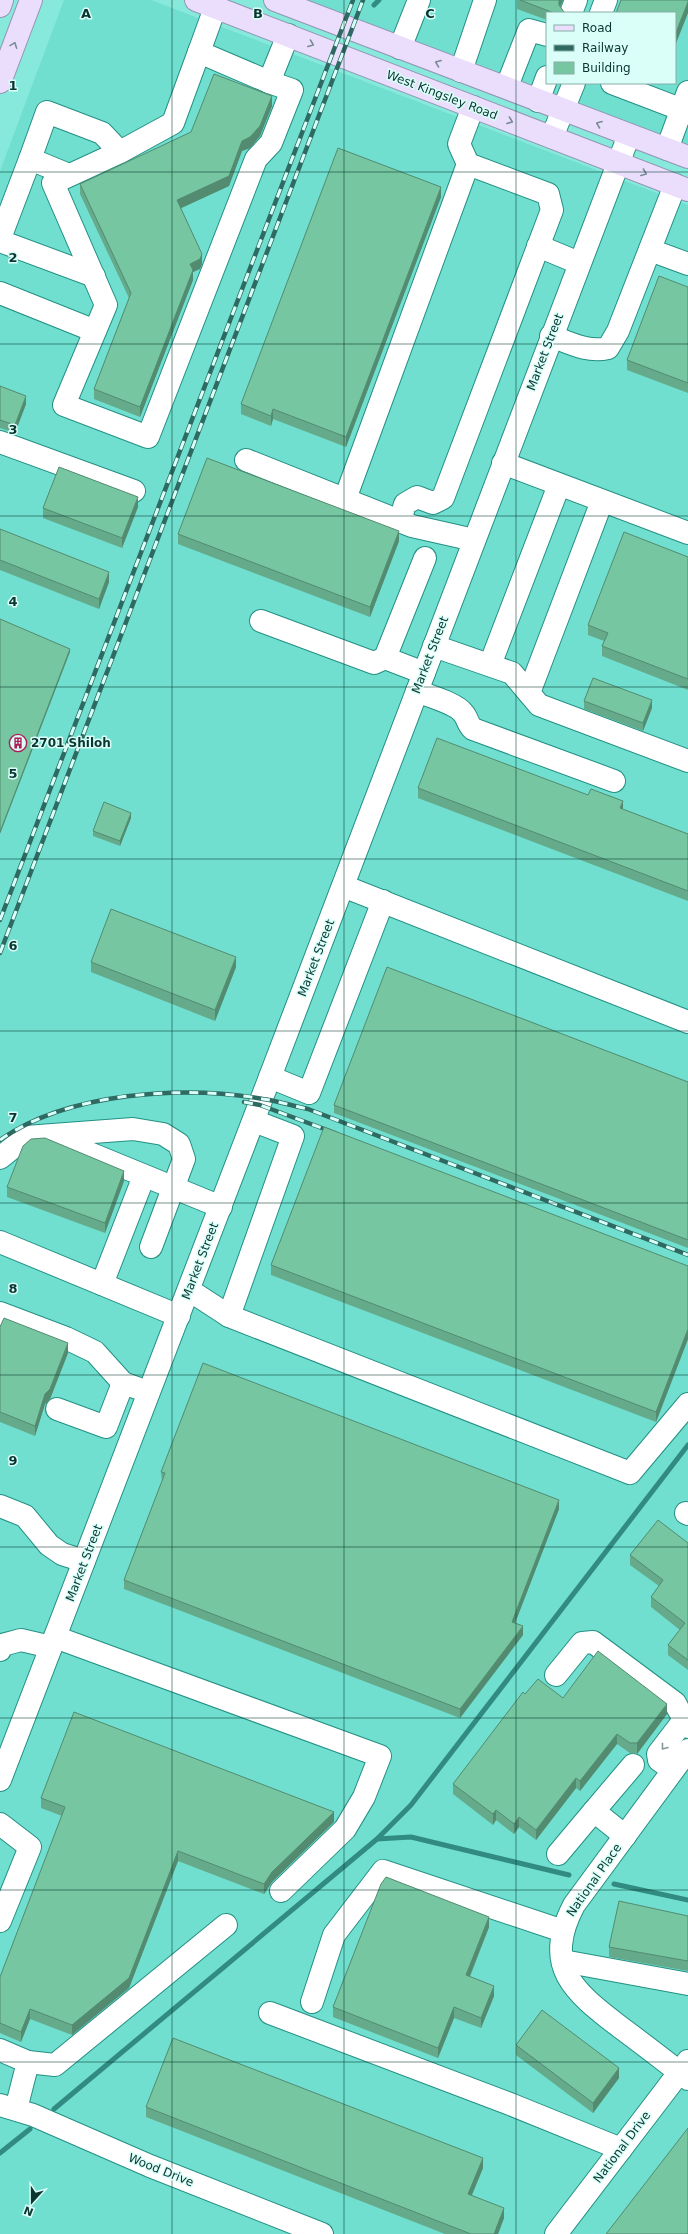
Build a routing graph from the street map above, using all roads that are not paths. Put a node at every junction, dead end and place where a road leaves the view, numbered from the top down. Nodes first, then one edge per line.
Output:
1 (2, 0) edge
2 (31, 0) edge
3 (275, 0) edge
4 (419, 0) edge
5 (485, 0) edge
6 (576, 0) edge
7 (606, 0) edge
8 (206, 4) edge
9 (304, 5) edge
10 (0, 6) edge
11 (571, 12) edge
12 (601, 12) edge
13 (288, 35) junction
14 (546, 36) edge
15 (400, 48) junction
16 (199, 52) junction
17 (460, 71) junction
18 (546, 80) edge
19 (509, 81) dead end
20 (0, 82) edge
21 (269, 82) junction
22 (574, 84) edge
23 (615, 84) edge
24 (538, 100) junction
25 (686, 105) edge
26 (473, 107) junction
27 (563, 110) junction
28 (629, 135) junction
29 (552, 138) junction
30 (667, 149) junction
31 (120, 152) junction
32 (688, 157) edge
33 (30, 159) junction
34 (617, 163) junction
35 (468, 164) junction
36 (69, 175) junction
37 (681, 187) edge
38 (0, 238) edge
39 (0, 241) edge
40 (538, 246) junction
41 (650, 250) junction
42 (579, 263) junction
43 (688, 264) edge
44 (94, 276) junction
45 (0, 293) edge
46 (95, 331) junction
47 (551, 336) junction
48 (0, 442) edge
49 (246, 460) dead end
50 (503, 463) junction
51 (559, 484) junction
52 (134, 491) dead end
53 (345, 499) junction
54 (602, 501) junction
55 (400, 521) junction
56 (688, 533) edge
57 (474, 540) junction
58 (425, 558) dead end
59 (261, 621) dead end
60 (434, 646) junction
61 (385, 658) junction
62 (490, 666) junction
63 (420, 682) junction
64 (529, 693) junction
65 (688, 761) edge
66 (614, 781) dead end
67 (343, 886) junction
68 (383, 902) junction
69 (688, 1022) edge
70 (270, 1078) junction
71 (254, 1121) junction
72 (45, 1135) junction
73 (0, 1158) edge
74 (144, 1176) junction
75 (174, 1188) junction
76 (221, 1207) junction
77 (0, 1242) edge
78 (152, 1247) dead end
79 (102, 1284) junction
80 (189, 1290) junction
81 (0, 1313) edge
82 (179, 1316) junction
83 (229, 1316) junction
84 (123, 1383) junction
85 (149, 1392) junction
86 (688, 1404) edge
87 (56, 1409) dead end
88 (0, 1506) edge
89 (84, 1561) junction
90 (53, 1642) junction
91 (0, 1650) edge
92 (556, 1675) dead end
93 (686, 1724) edge
94 (688, 1750) edge
95 (633, 1765) dead end
96 (673, 1770) junction
97 (0, 1780) edge
98 (594, 1811) junction
99 (0, 1824) edge
100 (625, 1836) junction
101 (558, 1854) dead end
102 (281, 1891) dead end
103 (0, 1921) edge
104 (226, 1925) dead end
105 (563, 1931) junction
106 (563, 1961) junction
107 (688, 1984) edge
108 (312, 2002) dead end
109 (270, 2013) dead end
110 (0, 2050) edge
111 (28, 2062) junction
112 (685, 2071) edge
113 (8, 2107) edge
114 (621, 2149) junction
115 (322, 2234) edge
116 (556, 2234) edge

1 - 10 main road
20 -> 2 main road
3 - 9 main road
4 - 15 street
5 - 17 street
6 - 11 street
7 - 12 street
8 - 13 main road, West Kingsley Road
8 - 16 street
9 - 13 main road
9 - 15 main road
13 - 21 street
13 -> 26 main road, West Kingsley Road
14 - 19 street
17 -> 15 main road
16 - 21 street
16 - 31 street
17 - 24 main road
18 - 24 street
21 - 46 street
22 - 27 street
23 - 25 street
24 - 27 main road
25 - 30 street
26 -> 29 main road, West Kingsley Road
26 - 35 street
28 -> 27 main road
27 - 29 street
28 - 30 main road
28 - 34 street, Market Street
29 - 34 main road, West Kingsley Road
30 - 32 main road
31 - 33 street
31 - 36 street
33 - 36 street
33 - 38 street
34 -> 37 main road, West Kingsley Road
34 - 42 street, Market Street
35 - 40 street
35 - 53 street
36 - 44 street
37 - 41 street
39 - 44 street
40 - 42 street
40 - 55 street
41 - 43 street
41 - 47 street
42 - 47 street, Market Street
44 - 46 street
45 - 46 street
47 - 50 street, Market Street
48 - 52 street
49 - 53 street
50 - 51 street
50 - 57 street, Market Street
51 - 54 street
51 - 62 street
53 - 55 street
54 - 56 street
54 - 64 street
55 - 57 street
57 - 60 street, Market Street
58 - 61 street
59 - 61 street
60 - 62 street
60 - 63 street, Market Street
61 - 63 street
62 - 64 street
63 - 66 street
63 - 67 street, Market Street
64 - 65 street
67 - 68 street
67 - 70 street, Market Street
68 - 69 street
68 - 70 street
70 - 71 street, Market Street
71 - 76 street, Market Street
71 - 83 street
72 - 73 street
72 - 74 street
72 - 75 street
74 - 75 street
74 - 79 street
75 - 76 street
75 - 78 street
76 - 80 street, Market Street
77 - 79 street
79 - 82 street
80 - 82 street, Market Street
80 - 83 street
81 - 84 street
82 - 85 street, Market Street
83 - 86 street
84 - 85 street
84 - 87 street
85 - 89 street, Market Street
88 - 89 street
89 - 90 street, Market Street
90 - 91 street
90 - 97 street, Market Street
90 - 102 street
92 - 93 street
93 -> 96 street
94 - 96 street, National Place
95 - 98 street
96 - 100 street, National Place
98 - 100 street
98 - 101 street
99 - 103 street
100 - 105 street, National Place
104 - 111 street
105 - 106 street, National Place
105 - 108 street
106 - 107 street
106 - 112 street, National Place
109 - 114 street
110 - 111 street
111 - 113 street
112 - 114 street, National Drive
113 - 115 street, Wood Drive
114 - 116 street, National Drive

